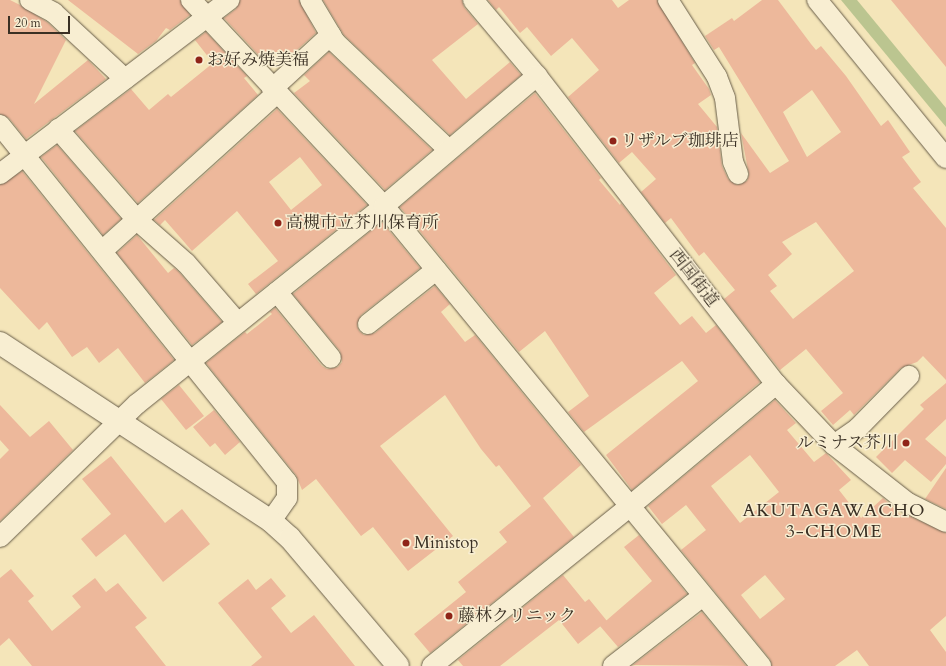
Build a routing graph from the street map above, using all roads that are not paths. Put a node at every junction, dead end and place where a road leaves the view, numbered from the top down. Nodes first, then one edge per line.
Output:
1 (30, 0) edge
2 (191, 0) edge
3 (229, 0) edge
4 (310, 0) edge
5 (473, 0) edge
6 (668, 0) edge
7 (816, 0) edge
8 (207, 17) junction
9 (331, 35) junction
10 (537, 76) junction
11 (124, 79) junction
12 (274, 91) junction
13 (0, 124) edge
14 (58, 129) junction
15 (449, 150) junction
16 (24, 154) junction
17 (946, 158) edge
18 (0, 174) edge
19 (738, 174) dead end
20 (384, 206) junction
21 (137, 220) junction
22 (102, 251) junction
23 (436, 270) junction
24 (277, 292) junction
25 (238, 323) junction
26 (368, 324) dead end
27 (0, 343) edge
28 (331, 358) dead end
29 (190, 360) junction
30 (909, 376) dead end
31 (776, 384) junction
32 (121, 420) junction
33 (834, 445) junction
34 (629, 507) junction
35 (271, 520) junction
36 (946, 522) edge
37 (0, 537) edge
38 (703, 596) junction
39 (398, 666) edge
40 (432, 666) edge
41 (613, 666) edge
42 (761, 666) edge

1 - 11 street
2 - 8 street
3 - 8 street
4 - 9 street
5 - 10 street, 西国街道
6 - 19 street
7 - 17 street
8 - 11 street
8 - 12 street
9 - 12 street
9 - 15 street
10 - 15 street
10 - 31 street, 西国街道
11 - 14 street
12 - 20 street
12 - 21 street
13 - 16 street
14 - 16 street
14 - 21 street
15 - 20 street
16 - 18 street
16 - 22 street
20 - 23 street
20 - 24 street
21 - 22 street
21 - 25 street
22 - 29 street
23 - 26 street
23 - 34 street
24 - 25 street
24 - 28 street
25 - 29 street
27 - 32 street
29 - 32 street
29 - 35 street
30 - 33 street
31 - 33 street, 西国街道
31 - 34 street
32 - 35 street
32 - 37 street
33 - 36 street, 西国街道
34 - 38 street
34 - 40 street
35 - 39 street
38 - 41 street
38 - 42 street

